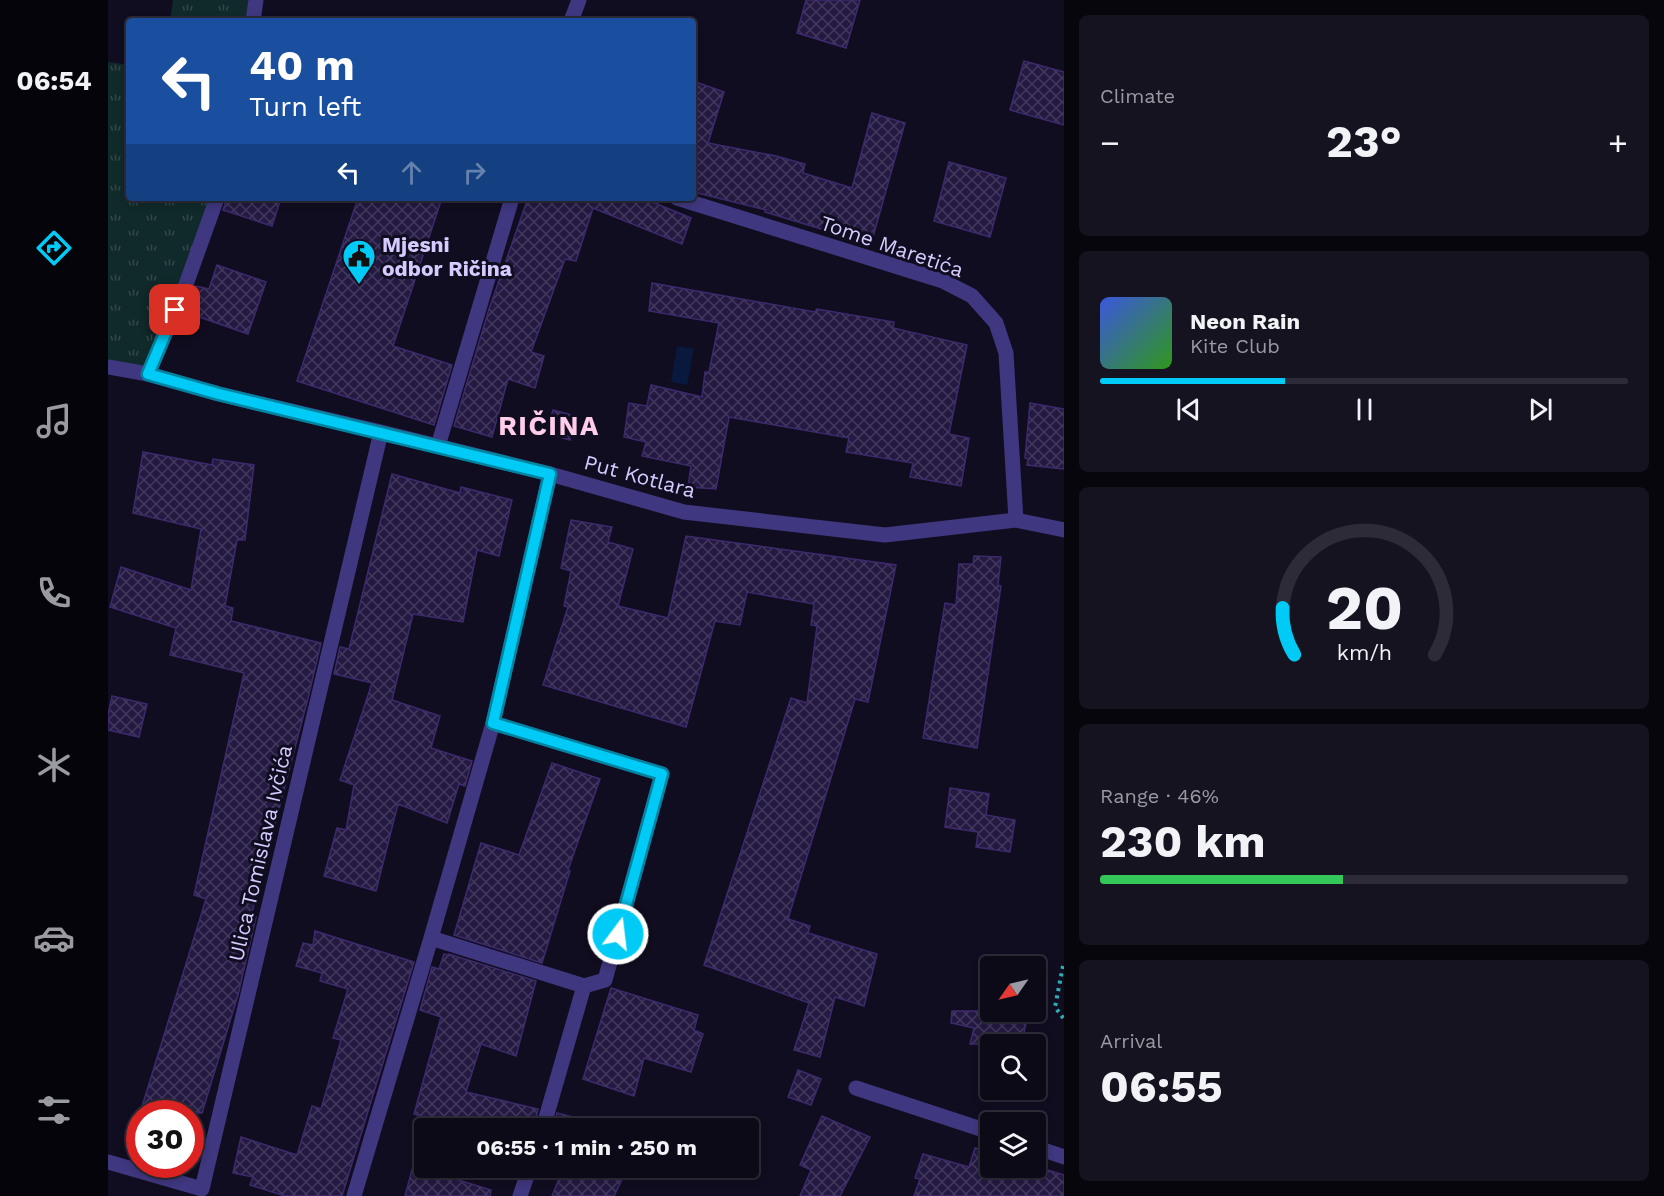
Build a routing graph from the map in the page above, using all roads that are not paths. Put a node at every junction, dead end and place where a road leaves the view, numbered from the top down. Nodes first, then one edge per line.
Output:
1 (256, 0) edge
2 (579, 0) edge
3 (253, 18) edge
4 (572, 18) edge
5 (216, 201) edge
6 (512, 201) edge
7 (687, 201) edge
8 (108, 367) edge
9 (148, 374) junction
10 (381, 432) junction
11 (438, 446) junction
12 (550, 474) junction
13 (1016, 520) junction
14 (1064, 530) edge
15 (493, 723) junction
16 (431, 938) junction
17 (584, 986) junction
18 (856, 1088) dead end
19 (546, 1118) edge
20 (980, 1129) edge
21 (1046, 1151) edge
22 (1064, 1157) edge
23 (108, 1162) edge
24 (526, 1178) edge
25 (354, 1196) edge
26 (520, 1196) edge

1 - 3 street
2 - 4 street
5 - 9 street
6 - 11 street
7 - 13 street, Tome Maretića
8 - 9 street, Put Kotlara
9 - 10 street, Put Kotlara
10 - 11 street, Put Kotlara
10 - 23 street, Ulica Tomislava Ivčića
11 - 12 street, Put Kotlara
12 - 13 street, Put Kotlara
12 - 15 street
13 - 14 street, Put Kotlara
15 - 16 street
15 - 17 street
16 - 17 street
16 - 25 street
17 - 19 street
18 - 20 street
21 - 22 street
24 - 26 street

